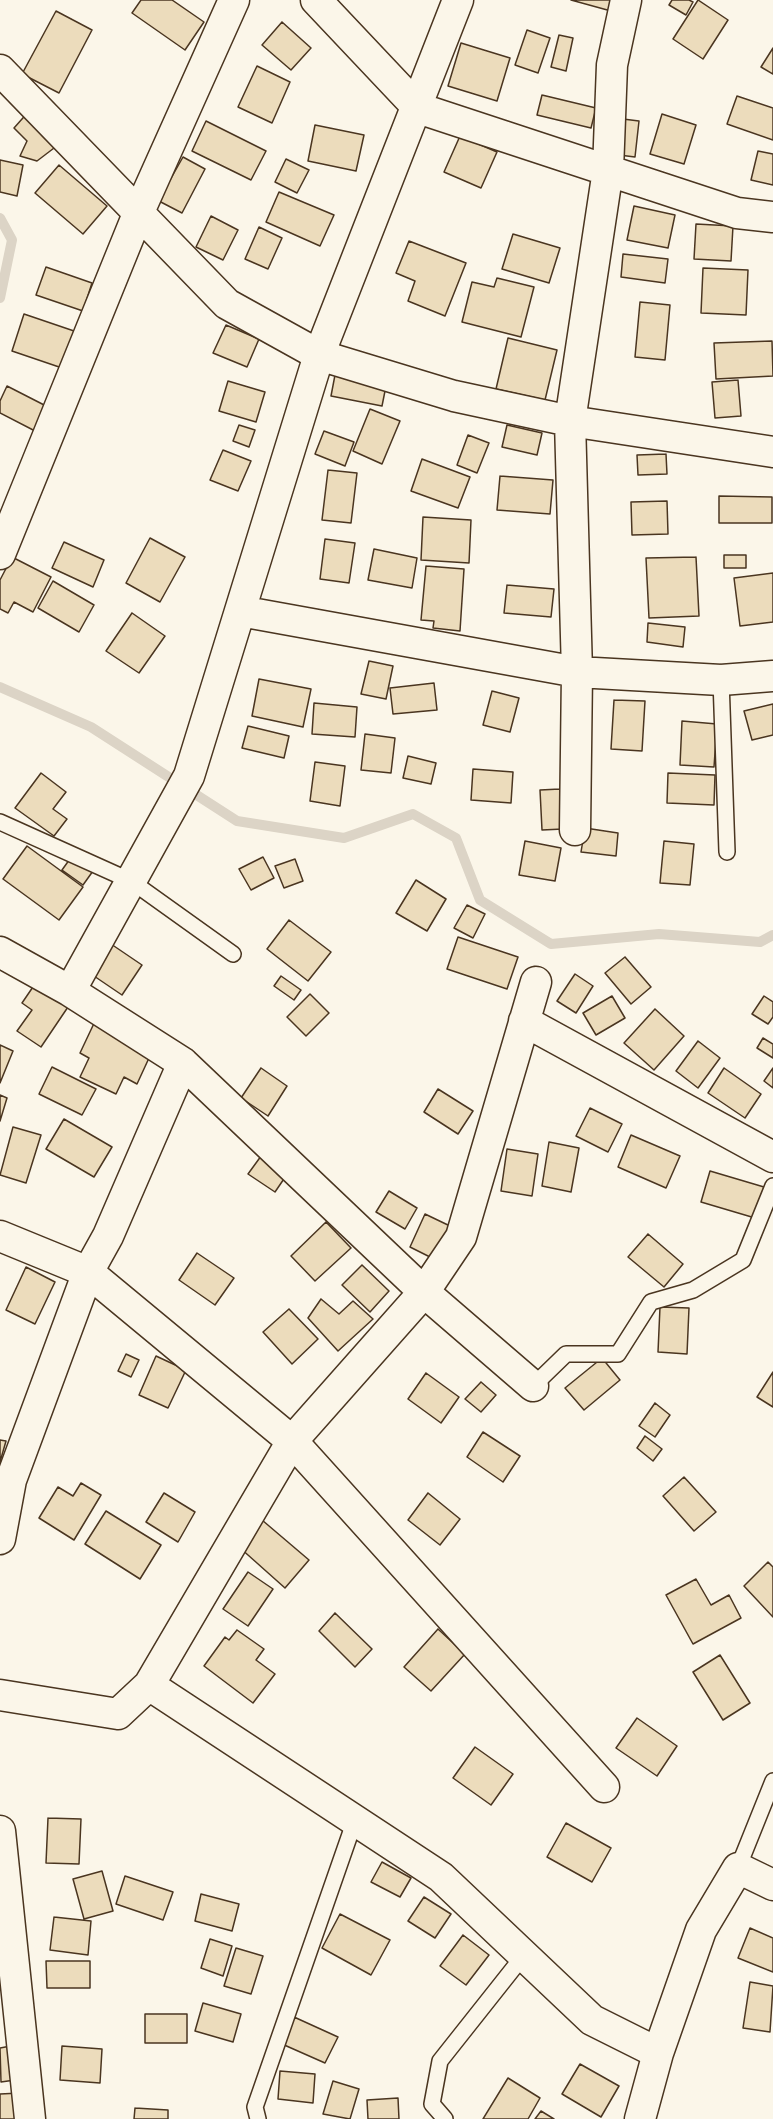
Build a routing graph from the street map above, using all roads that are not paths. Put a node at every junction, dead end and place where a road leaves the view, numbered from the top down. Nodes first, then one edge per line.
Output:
1 (234, 0) edge
2 (316, 0) edge
3 (458, 0) edge
4 (626, 0) edge
5 (0, 70) edge
6 (418, 108) junction
7 (608, 170) junction
8 (138, 214) junction
9 (773, 217) edge
10 (319, 355) junction
11 (570, 421) junction
12 (773, 452) edge
13 (0, 554) edge
14 (240, 611) junction
15 (578, 672) junction
16 (773, 676) edge
17 (721, 680) junction
18 (0, 822) edge
19 (574, 830) dead end
20 (727, 852) dead end
21 (131, 881) junction
22 (0, 952) edge
23 (233, 954) dead end
24 (536, 982) dead end
25 (70, 991) junction
26 (524, 1021) junction
27 (183, 1063) junction
28 (773, 1157) edge
29 (773, 1186) edge
30 (0, 1236) edge
31 (88, 1272) junction
32 (424, 1292) junction
33 (533, 1386) joint
34 (292, 1441) junction
35 (5, 1479) edge
36 (0, 1539) edge
37 (149, 1684) junction
38 (0, 1695) edge
39 (773, 1781) edge
40 (604, 1787) dead end
41 (354, 1820) junction
42 (0, 1832) edge
43 (738, 1868) junction
44 (773, 1884) edge
45 (524, 1955) junction
46 (658, 2053) junction
47 (30, 2119) edge
48 (258, 2119) edge
49 (445, 2119) edge
50 (640, 2119) edge

1 - 8 street
2 - 6 street
3 - 6 street
4 - 7 street
5 - 8 street
6 - 7 street
6 - 10 street
7 - 9 street
7 - 11 street
8 - 10 street
8 - 13 street
10 - 11 street
10 - 14 street
11 - 12 street
11 - 15 street
14 - 15 street
14 - 21 street
15 - 17 street
15 - 19 street
16 - 17 street
17 - 20 lane
18 - 21 lane
21 - 23 lane
21 - 25 street
22 - 25 street
24 - 26 street
25 - 27 street
26 - 28 street
26 - 32 street
27 - 31 street
27 - 32 street
29 - 33 lane
30 - 31 street
31 - 34 street
31 - 35 street
32 - 33 street
32 - 34 street
34 - 37 street
34 - 40 street
35 - 36 street
37 - 38 street
37 - 41 street
39 - 43 lane
41 - 45 street
41 - 48 lane
42 - 47 street
43 - 44 street
43 - 46 street
45 - 46 street
45 - 49 lane
46 - 50 street

